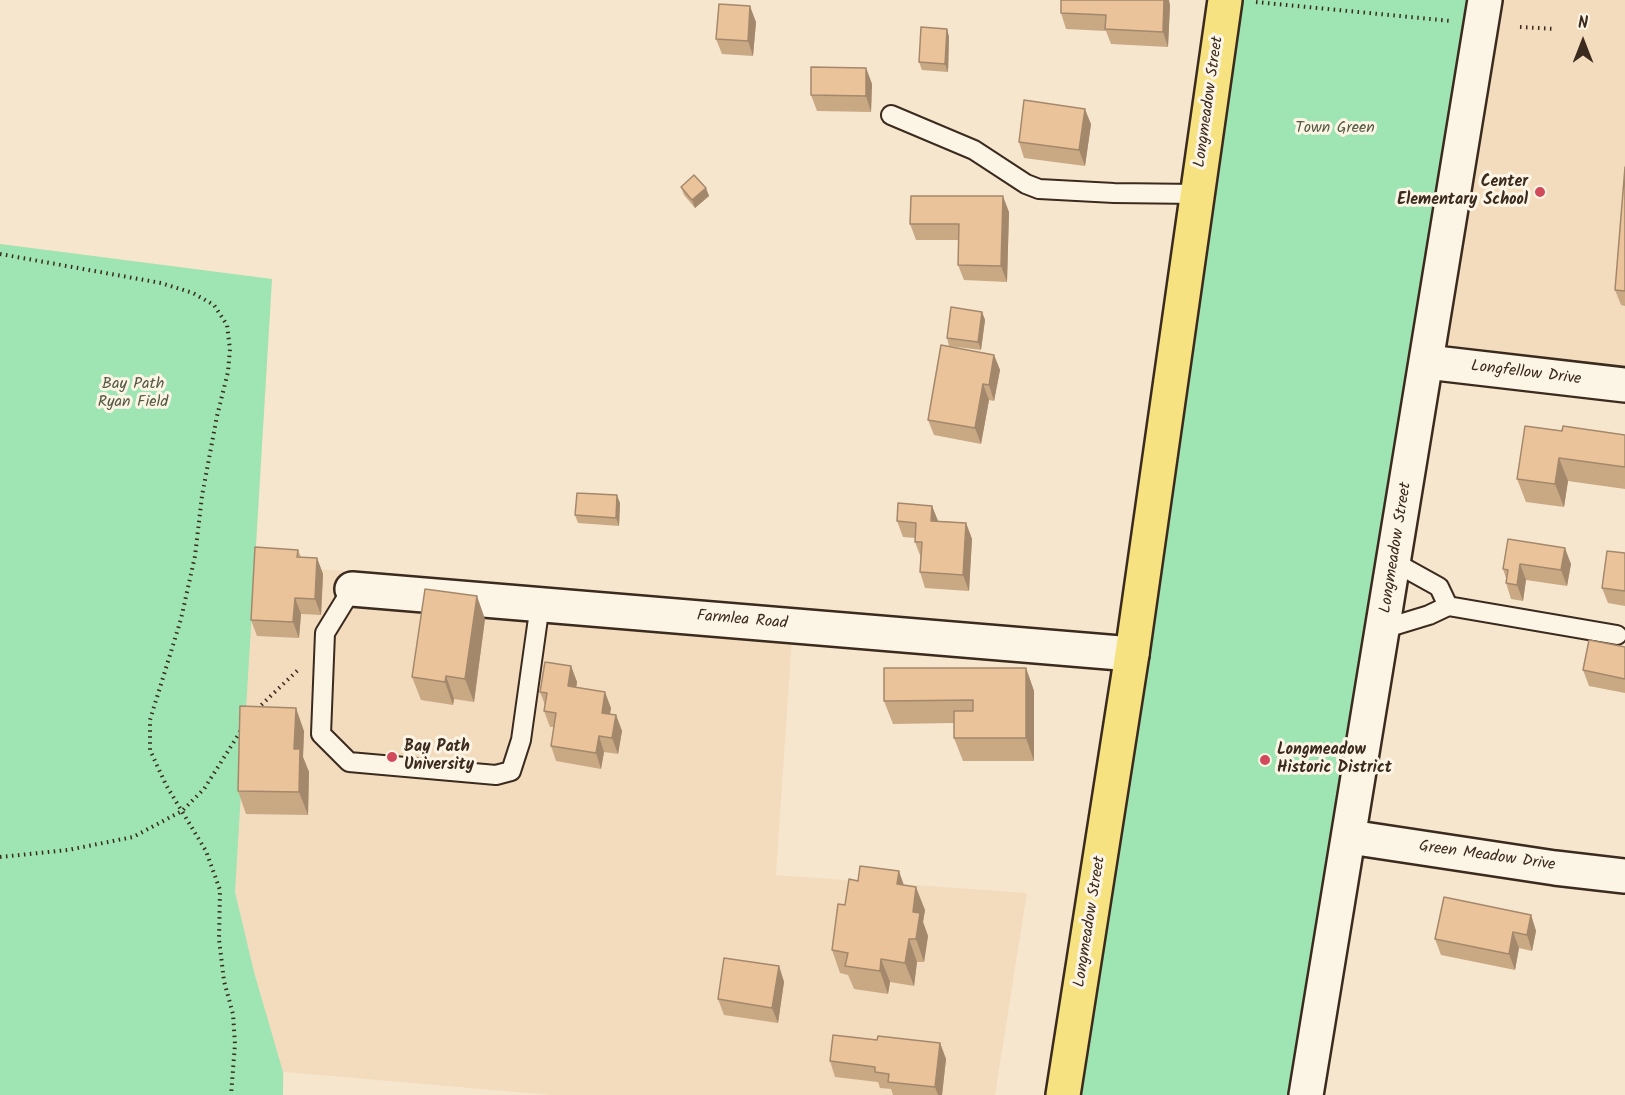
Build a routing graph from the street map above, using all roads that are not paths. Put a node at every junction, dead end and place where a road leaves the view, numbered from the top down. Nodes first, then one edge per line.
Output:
1 (1485, 0) edge
2 (1237, 1) edge
3 (891, 115) dead end
4 (1197, 194) junction
5 (1427, 362) junction
6 (1625, 385) edge
7 (1394, 562) junction
8 (352, 589) joint
9 (540, 604) junction
10 (1448, 606) junction
11 (1383, 629) junction
12 (1617, 635) dead end
13 (1132, 654) junction
14 (1350, 837) junction
15 (1625, 876) edge
16 (1064, 1095) edge
17 (1306, 1095) edge

1 - 5 street, Longmeadow Street
2 - 4 main road, Longmeadow Street
3 - 4 lane
4 - 13 main road, Longmeadow Street
5 - 6 street, Longfellow Drive
5 - 7 street, Longmeadow Street
7 - 10 lane
7 - 11 street, Longmeadow Street
8 - 9 street, Farmlea Road
8 - 9 lane
9 - 13 street, Farmlea Road
10 - 11 lane
10 - 12 lane
11 - 14 street, Longmeadow Street
13 - 16 main road, Longmeadow Street
14 - 15 street, Green Meadow Drive
14 - 17 street, Longmeadow Street

